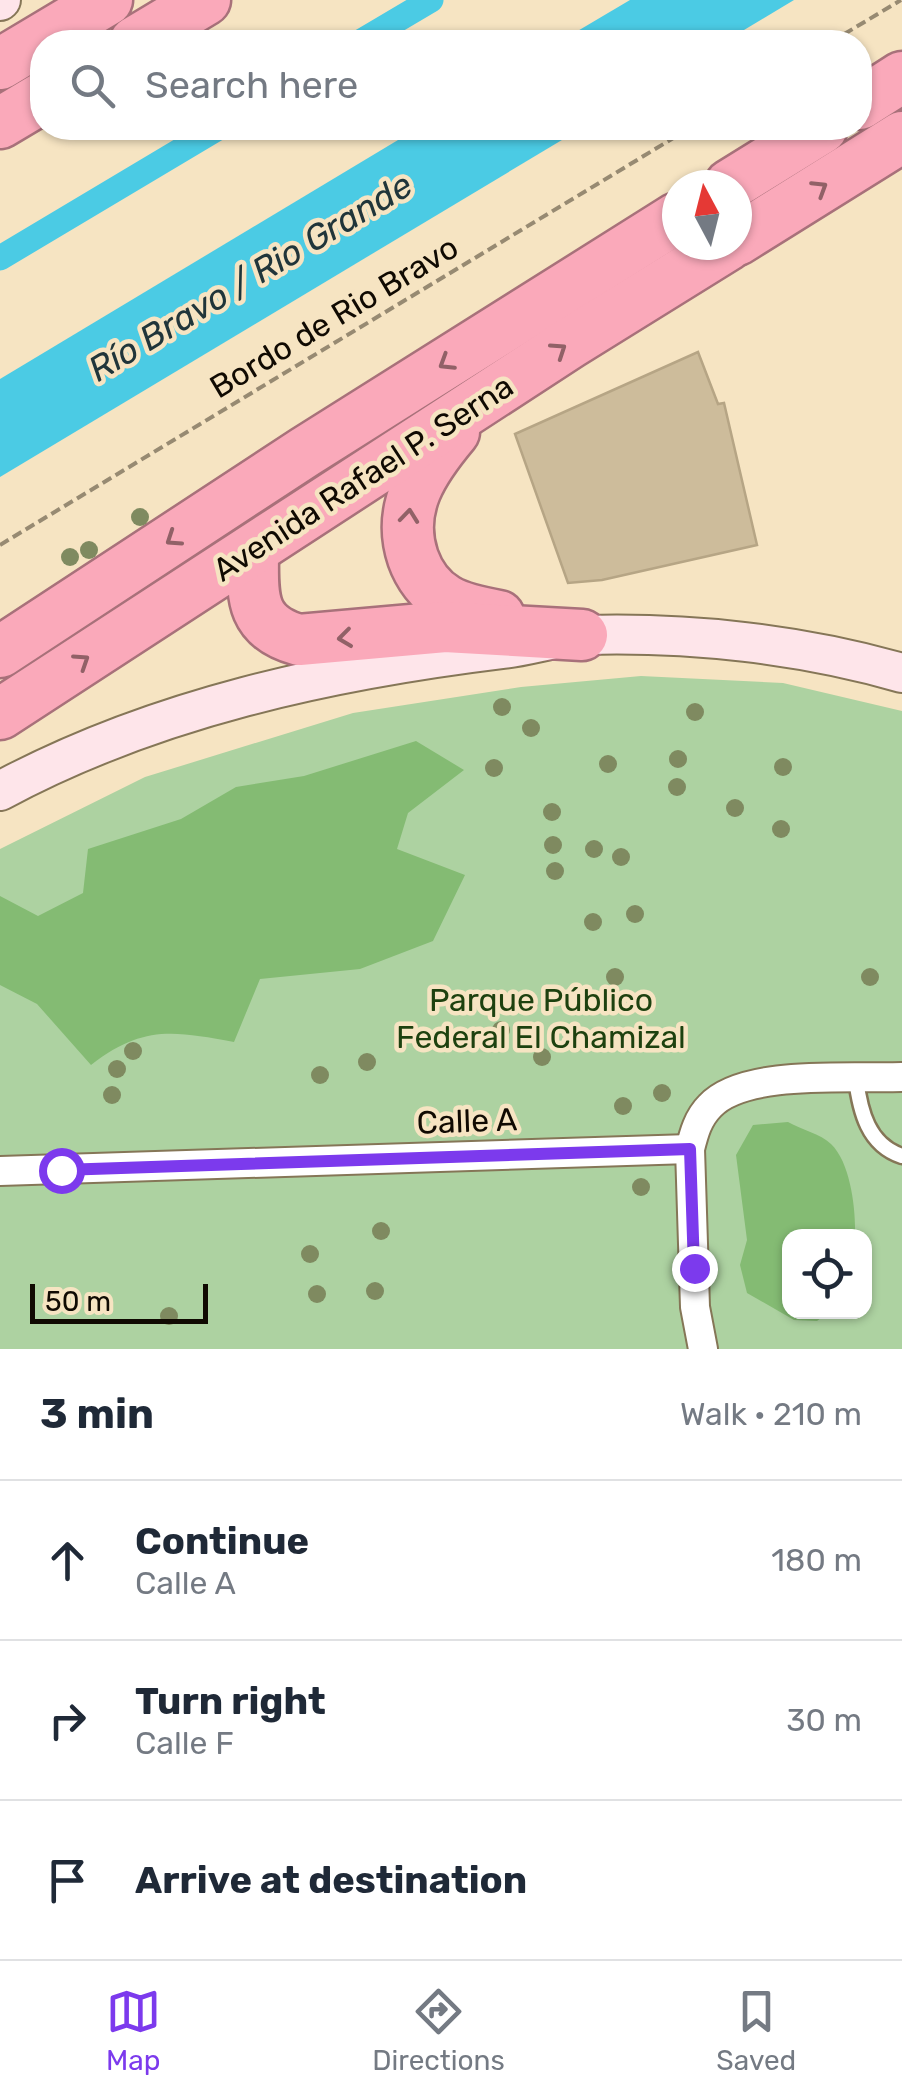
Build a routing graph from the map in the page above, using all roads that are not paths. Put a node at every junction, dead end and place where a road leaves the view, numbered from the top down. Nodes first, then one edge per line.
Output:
1 (107, 0) edge
2 (205, 0) edge
3 (57, 30) edge
4 (155, 30) edge
5 (30, 46) edge
6 (0, 64) edge
7 (902, 77) edge
8 (872, 96) edge
9 (30, 105) edge
10 (0, 123) edge
11 (902, 137) edge
12 (803, 140) edge
13 (752, 171) edge
14 (662, 227) edge
15 (752, 231) edge
16 (704, 260) edge
17 (475, 407) junction
18 (253, 550) junction
19 (582, 635) junction
20 (0, 652) edge
21 (902, 673) edge
22 (0, 714) edge
23 (0, 791) edge
24 (902, 1077) edge
25 (856, 1079) junction
26 (690, 1149) junction
27 (902, 1156) edge
28 (0, 1171) edge
29 (703, 1349) edge

1 - 3 highway
2 - 4 highway
5 - 6 highway
7 - 8 highway
9 - 10 highway
15 -> 11 highway
12 - 13 highway
14 -> 20 highway, Avenida Rafael P. Serna
17 -> 16 highway, Avenida Rafael P. Serna
17 - 18 highway, Avenida Rafael P. Serna
19 -> 17 highway
19 -> 18 highway
22 -> 18 highway, Avenida Rafael P. Serna
19 - 21 main road
19 - 23 main road
24 - 25 street
25 - 26 street
25 - 27 lane
26 - 28 street, Calle A
26 - 29 street

